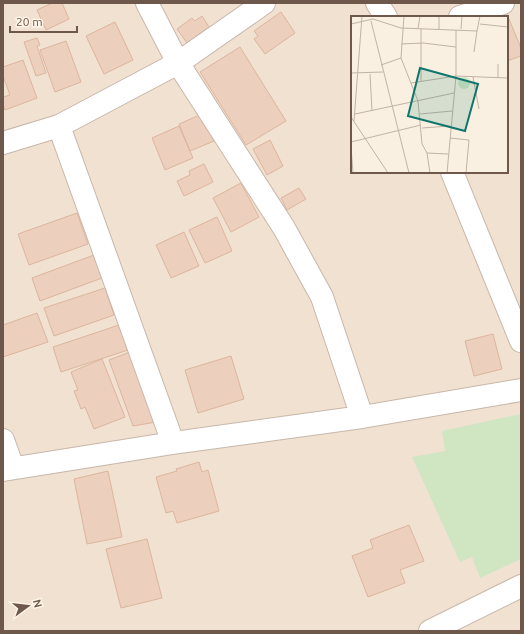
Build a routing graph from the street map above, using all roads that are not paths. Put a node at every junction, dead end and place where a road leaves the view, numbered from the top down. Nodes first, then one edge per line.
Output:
1 (147, 3) edge
2 (264, 3) edge
3 (377, 3) edge
4 (503, 3) edge
5 (385, 16) edge
6 (463, 16) edge
7 (178, 63) junction
8 (59, 126) junction
9 (3, 143) edge
10 (452, 173) edge
11 (521, 341) edge
12 (521, 390) edge
13 (362, 417) junction
14 (3, 440) edge
15 (173, 443) junction
16 (8, 469) edge
17 (521, 586) edge
18 (430, 631) edge

1 - 7 street
2 - 7 street
3 - 5 street
4 - 6 street
7 - 8 street
7 - 13 street
8 - 9 street
8 - 15 street
10 - 11 street
12 - 13 street
13 - 15 street
14 - 16 street
15 - 16 street
17 - 18 street

